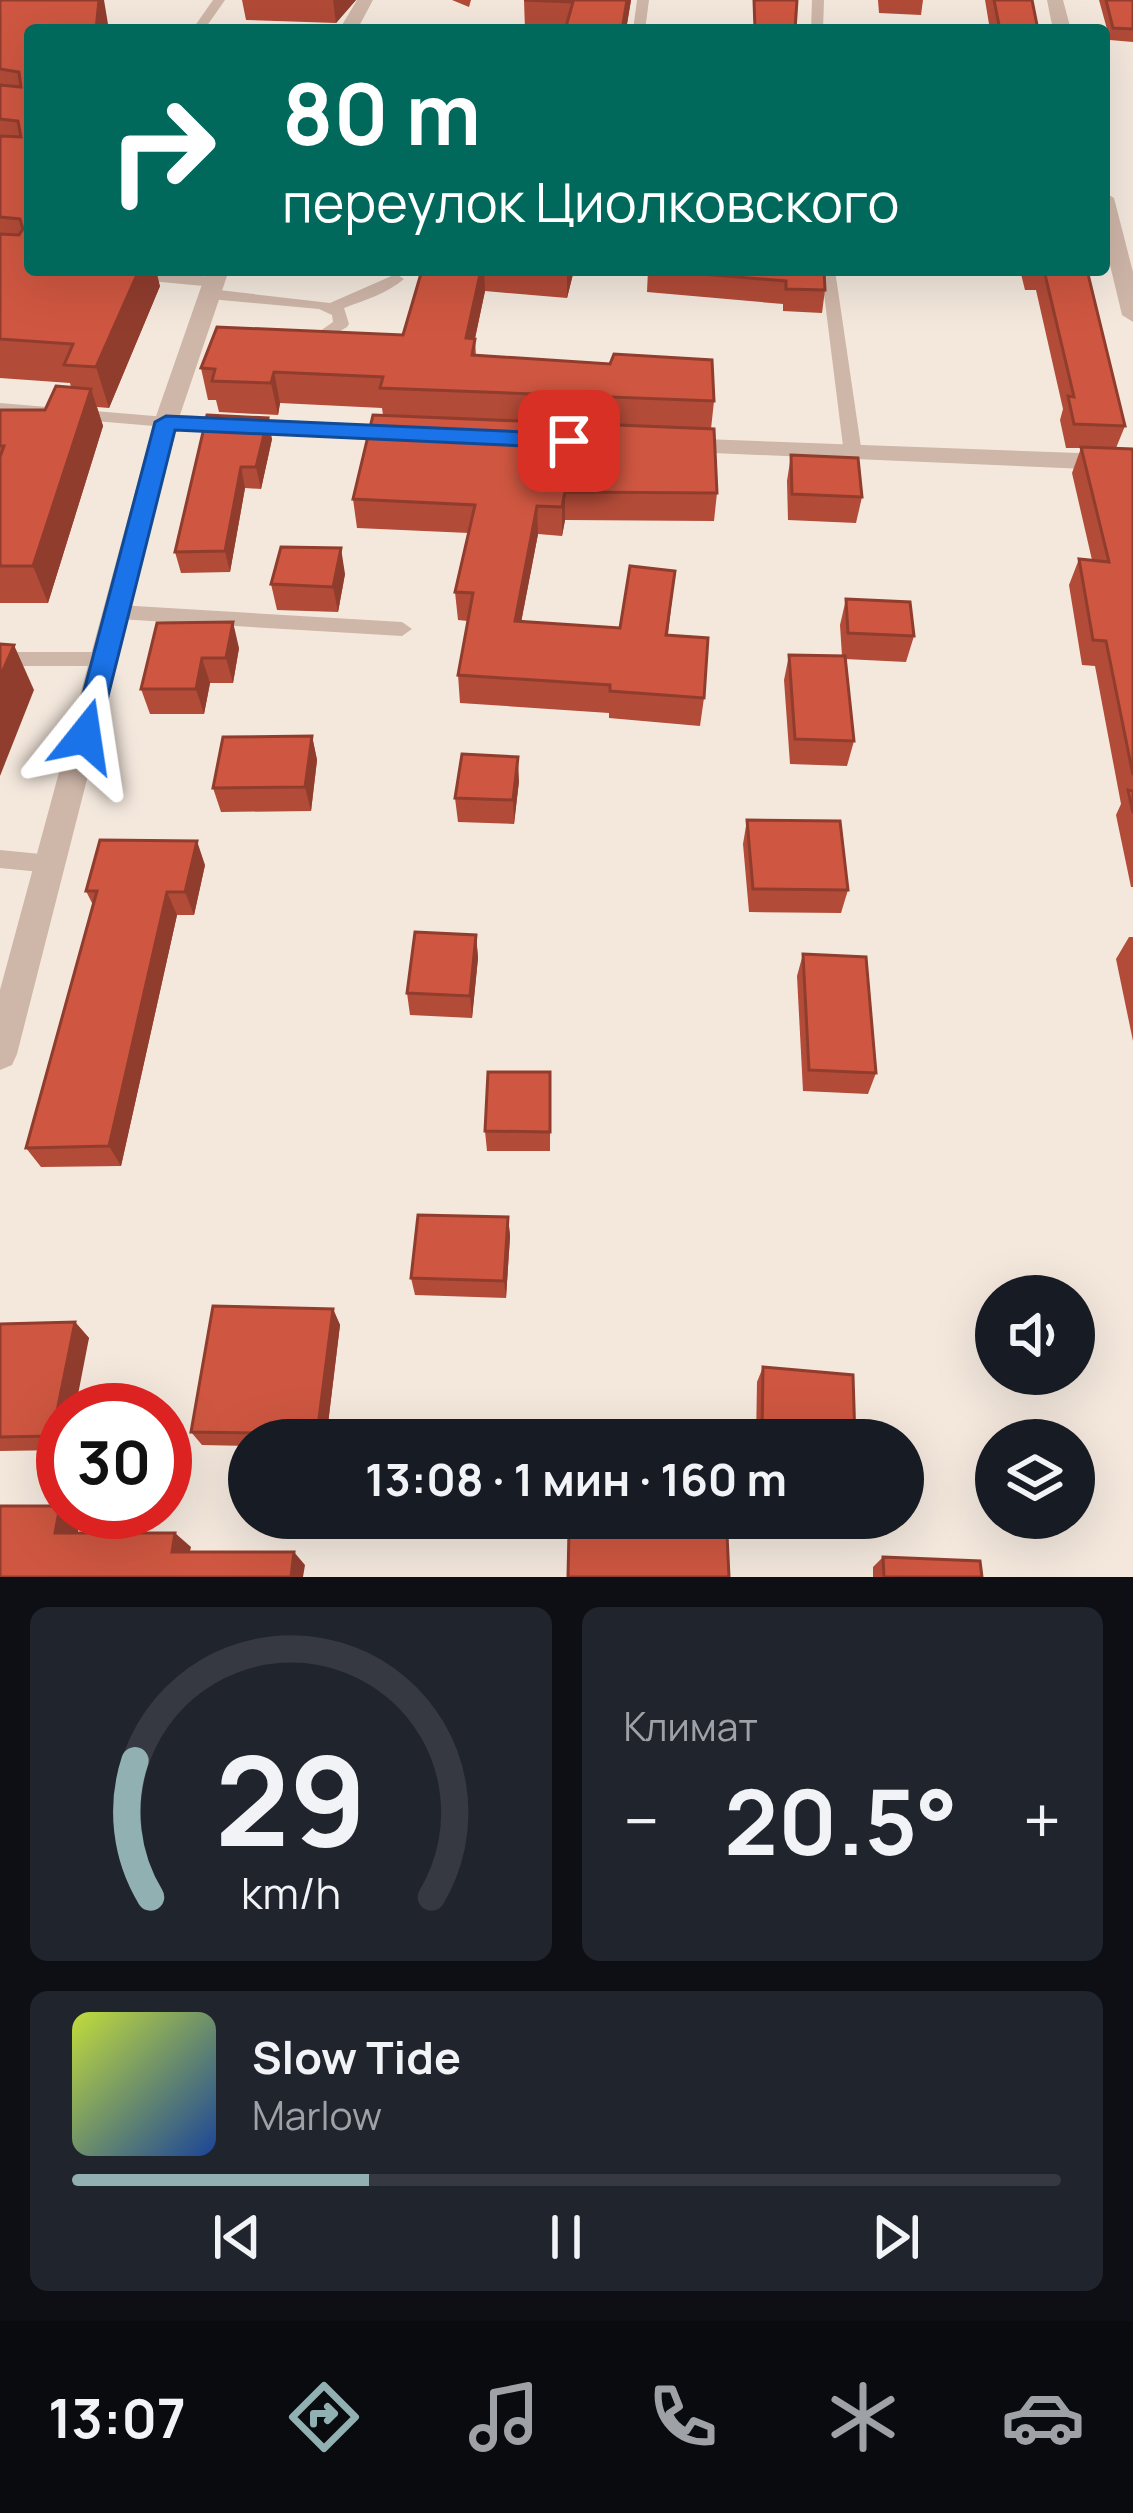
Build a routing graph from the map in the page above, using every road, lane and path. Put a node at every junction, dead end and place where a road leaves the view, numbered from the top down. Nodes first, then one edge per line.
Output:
1 (1110, 222) edge
2 (146, 276) edge
3 (829, 276) edge
4 (396, 279) dead end
5 (214, 282) edge
6 (330, 308) junction
7 (1133, 315) edge
8 (294, 346) edge
9 (0, 408) edge
10 (166, 422) junction
11 (427, 434) edge
12 (640, 444) edge
13 (853, 454) junction
14 (1133, 464) edge
15 (118, 612) junction
16 (402, 629) dead end
17 (0, 659) edge
18 (106, 659) junction
19 (0, 859) edge
20 (51, 864) junction
21 (0, 1054) edge

1 - 7 street
2 - 5 lane
3 - 13 lane
4 - 6 lane
5 - 6 lane
5 - 10 street
6 - 8 lane
9 - 10 lane
10 - 11 street
10 - 15 street
12 - 13 street
13 - 14 street
15 - 16 lane
15 - 18 street
17 - 18 lane
18 - 20 street
19 - 20 lane
20 - 21 street

